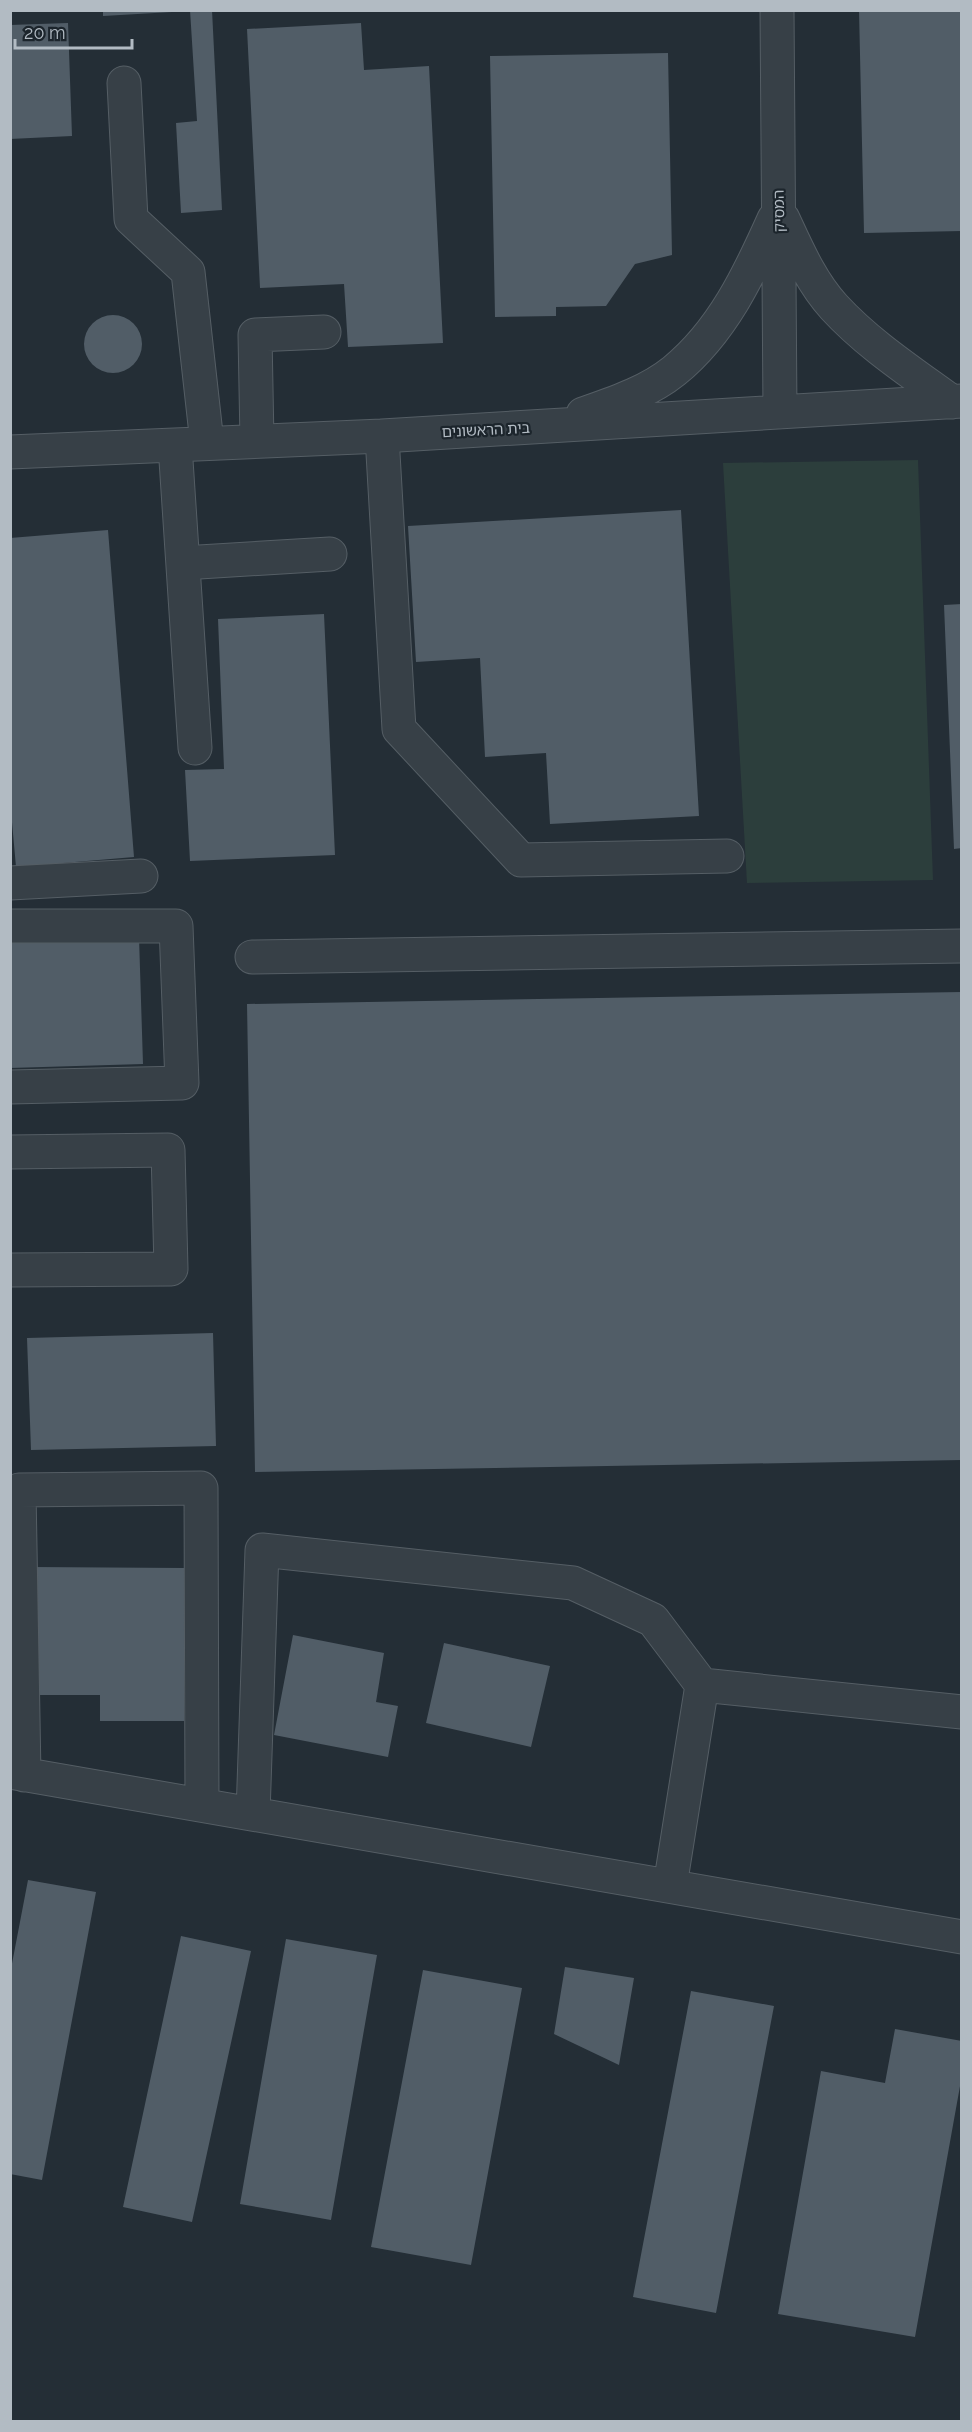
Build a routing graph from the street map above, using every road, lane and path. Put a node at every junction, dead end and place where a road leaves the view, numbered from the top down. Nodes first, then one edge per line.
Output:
1 (777, 10) edge
2 (124, 83) dead end
3 (779, 210) junction
4 (324, 332) dead end
5 (957, 402) edge
6 (780, 412) junction
7 (555, 426) junction
8 (382, 436) junction
9 (257, 441) junction
10 (207, 443) junction
11 (175, 445) junction
12 (10, 452) edge
13 (330, 554) dead end
14 (183, 563) junction
15 (195, 748) dead end
16 (727, 856) dead end
17 (141, 876) dead end
18 (10, 883) edge
19 (10, 926) edge
20 (962, 946) edge
21 (252, 957) dead end
22 (10, 1088) edge
23 (10, 1152) edge
24 (10, 1270) edge
25 (702, 1685) junction
26 (962, 1712) edge
27 (17, 1774) edge
28 (202, 1806) junction
29 (253, 1814) junction
30 (670, 1887) junction
31 (953, 1932) edge

1 - 3 street, המסיק
2 - 10 street
3 - 5 street
3 - 6 street, המסיק
3 - 7 street
4 - 9 street
5 - 6 street, בית הראשונים
6 - 7 street, בית הראשונים
7 - 8 street, בית הראשונים
8 - 9 street, בית הראשונים
8 - 16 street
9 - 10 street, בית הראשונים
10 - 11 street, בית הראשונים
11 - 12 street, בית הראשונים
11 - 14 street
13 - 14 street
14 - 15 street
17 - 18 street
19 - 22 street
20 - 21 street
23 - 24 street
25 - 26 street
25 - 29 street
25 - 30 street
27 - 28 street
27 - 28 street
28 - 29 street
29 - 30 street
30 - 31 street

